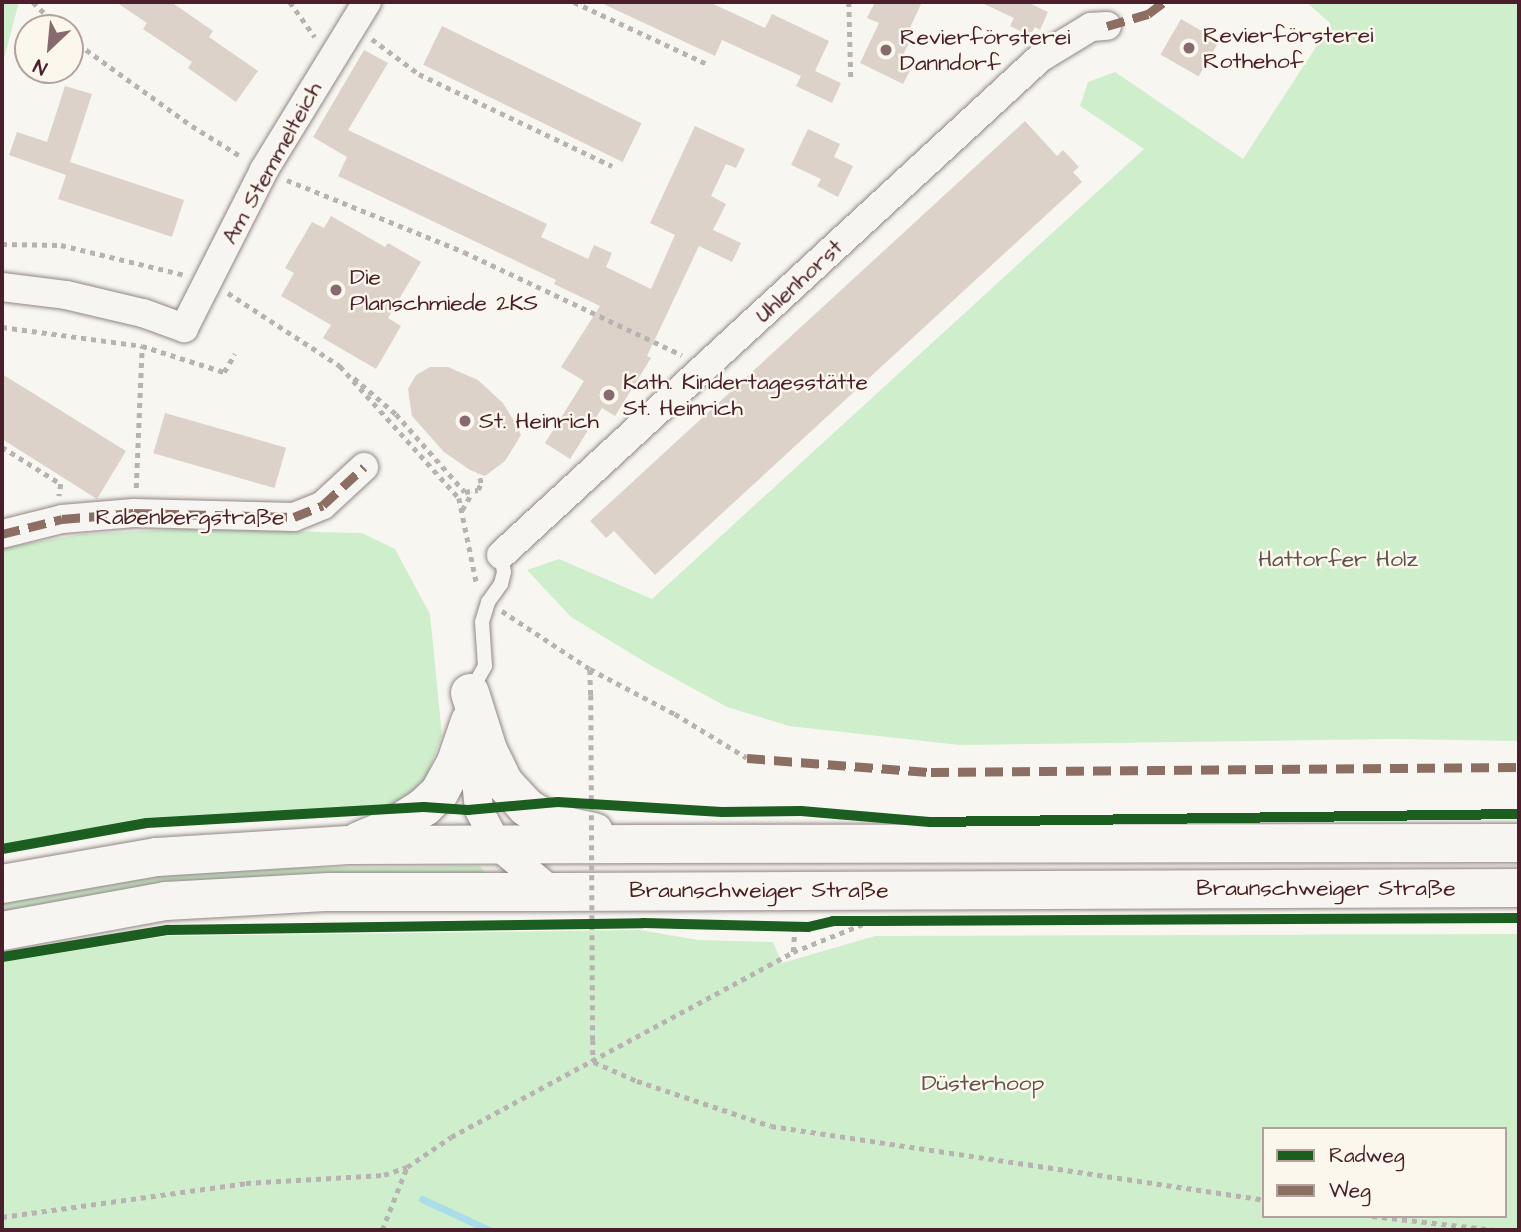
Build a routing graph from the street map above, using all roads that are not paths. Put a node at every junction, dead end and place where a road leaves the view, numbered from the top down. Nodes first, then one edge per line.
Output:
1 (359, 13) edge
2 (1107, 26) dead end
3 (2, 287) edge
4 (364, 467) dead end
5 (2, 534) edge
6 (501, 555) joint
7 (470, 707) junction
8 (1519, 843) edge
9 (644, 844) junction
10 (349, 845) junction
11 (498, 846) junction
12 (2, 884) edge
13 (1519, 888) edge
14 (553, 892) junction
15 (2, 931) edge

1 - 3 street, Am Stemmelteich
2 - 6 street, Uhlenhorst
4 - 5 street, Rabenbergstraße
6 - 7 lane
7 - 9 main road
7 - 10 main road
7 - 11 street
8 - 9 main road, Braunschweiger Straße
9 - 11 main road, Braunschweiger Straße
10 - 11 main road, Braunschweiger Straße
10 - 12 main road, Braunschweiger Straße
11 - 14 street
13 - 14 main road, Braunschweiger Straße
14 - 15 main road, Braunschweiger Straße

